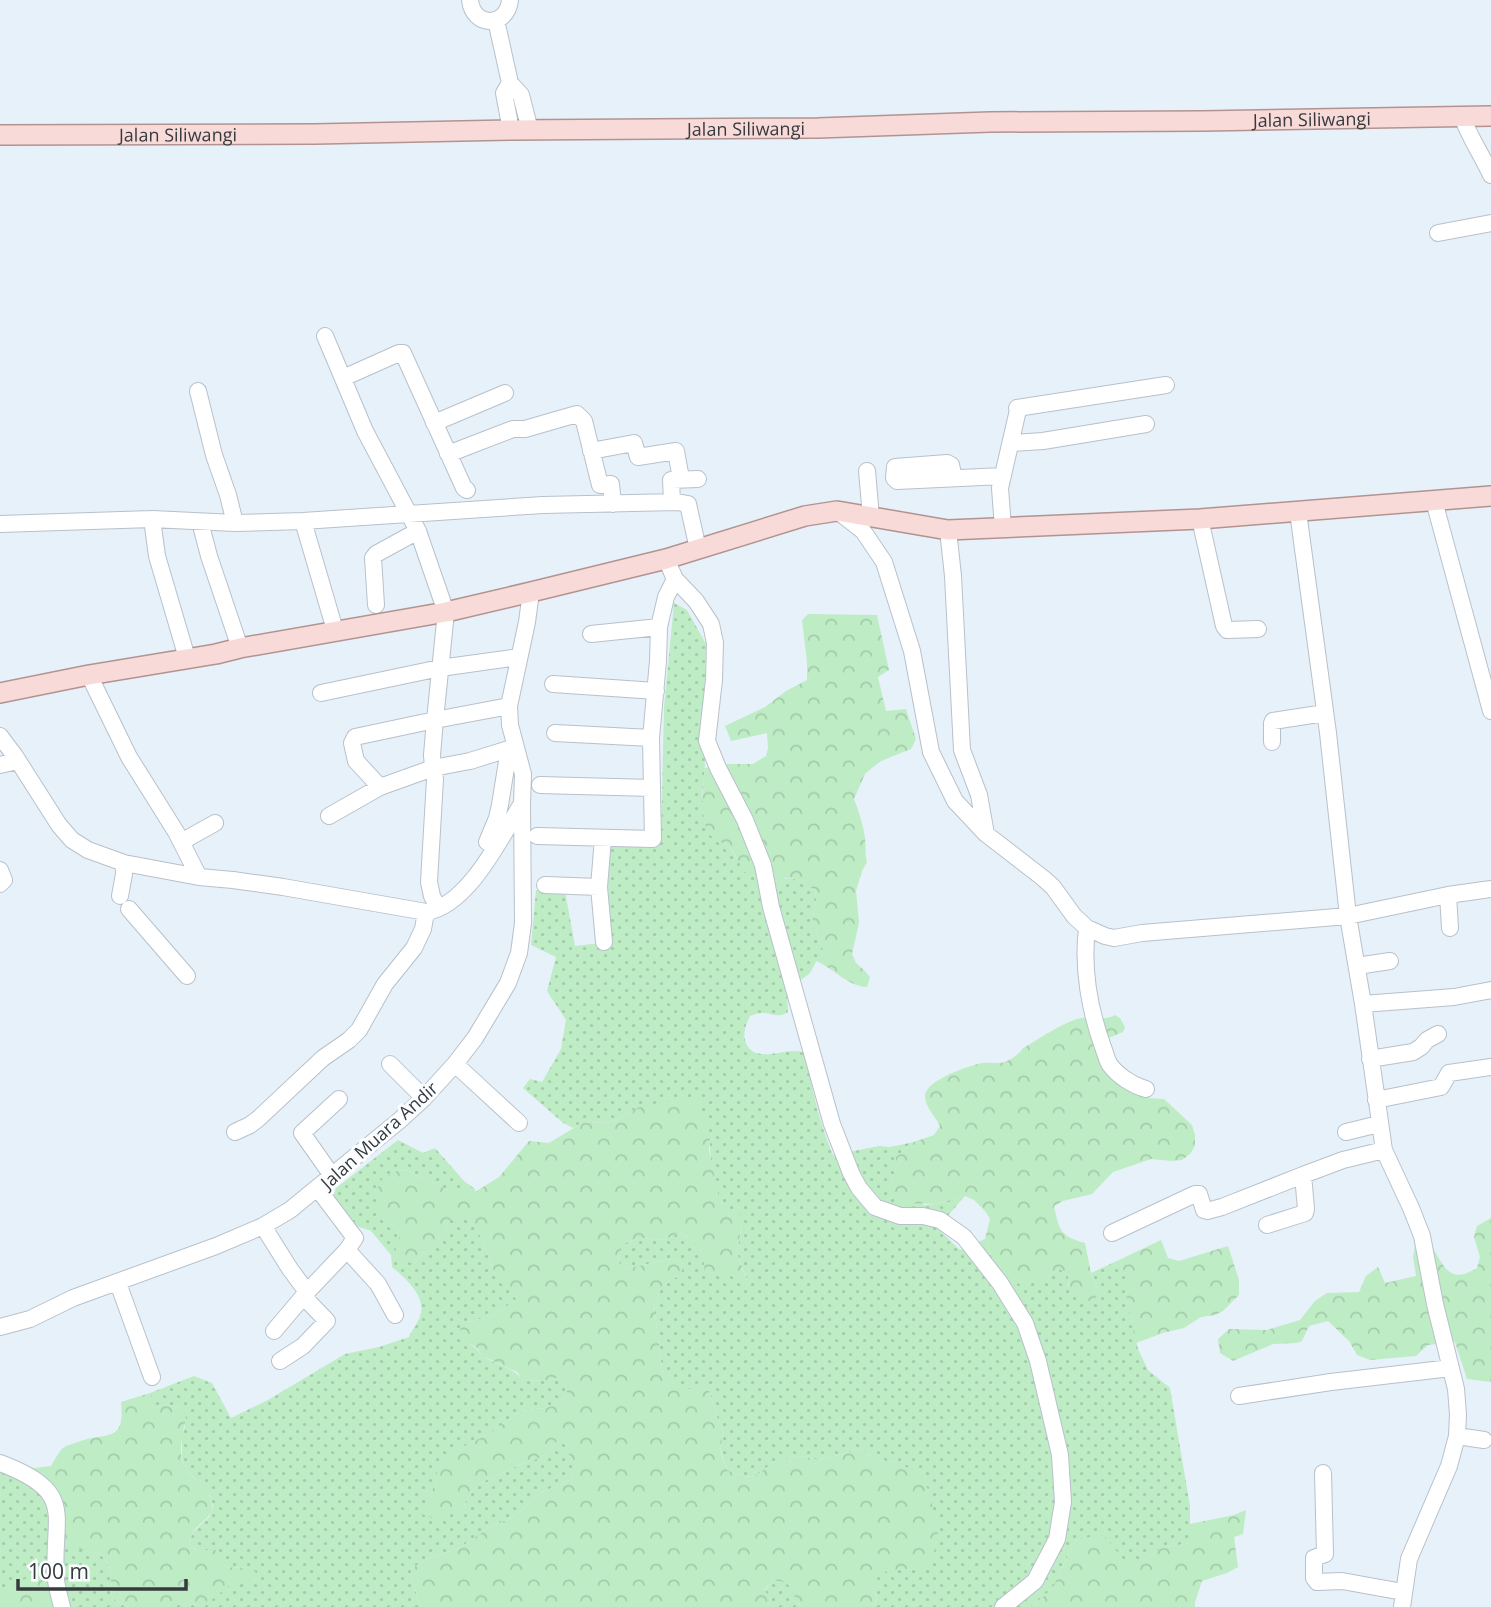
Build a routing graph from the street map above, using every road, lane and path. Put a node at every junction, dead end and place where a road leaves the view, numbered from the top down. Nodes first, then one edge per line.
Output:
1 (470, 0) edge
2 (510, 0) edge
3 (496, 20) junction
4 (1462, 116) junction
5 (1491, 116) edge
6 (521, 130) junction
7 (0, 135) edge
8 (1491, 175) edge
9 (1491, 223) edge
10 (1438, 233) dead end
11 (325, 335) dead end
12 (343, 378) junction
13 (1166, 385) dead end
14 (198, 391) dead end
15 (505, 393) dead end
16 (434, 423) junction
17 (1146, 424) dead end
18 (1011, 443) junction
19 (591, 451) junction
20 (448, 454) junction
21 (867, 471) dead end
22 (1003, 476) junction
23 (954, 478) dead end
24 (681, 479) junction
25 (698, 479) dead end
26 (467, 490) dead end
27 (1491, 496) edge
28 (1434, 501) junction
29 (672, 502) junction
30 (613, 504) junction
31 (837, 511) junction
32 (1298, 512) junction
33 (409, 514) junction
34 (871, 517) junction
35 (152, 519) junction
36 (1200, 520) junction
37 (200, 522) junction
38 (303, 522) junction
39 (0, 523) edge
40 (235, 523) junction
41 (1003, 528) junction
42 (948, 530) junction
43 (418, 531) junction
44 (698, 549) junction
45 (666, 559) junction
46 (675, 579) junction
47 (531, 592) junction
48 (376, 605) dead end
49 (446, 612) junction
50 (659, 627) junction
51 (1258, 629) dead end
52 (335, 631) junction
53 (591, 634) dead end
54 (240, 648) junction
55 (519, 657) junction
56 (187, 658) junction
57 (440, 668) junction
58 (89, 675) junction
59 (553, 684) dead end
60 (656, 691) junction
61 (0, 693) edge
62 (321, 693) dead end
63 (509, 706) junction
64 (1491, 710) edge
65 (1325, 713) junction
66 (435, 720) junction
67 (555, 733) dead end
68 (0, 736) edge
69 (651, 738) junction
70 (1272, 741) dead end
71 (512, 748) junction
72 (18, 761) junction
73 (0, 765) edge
74 (433, 768) junction
75 (540, 785) dead end
76 (380, 787) junction
77 (652, 788) junction
78 (522, 804) junction
79 (330, 816) dead end
80 (215, 823) dead end
81 (986, 834) junction
82 (537, 836) dead end
83 (603, 838) junction
84 (181, 842) junction
85 (487, 842) dead end
86 (124, 863) junction
87 (0, 870) edge
88 (199, 877) junction
89 (0, 884) edge
90 (545, 886) dead end
91 (599, 887) junction
92 (1491, 889) edge
93 (1448, 895) junction
94 (432, 910) junction
95 (1348, 912) junction
96 (1087, 928) junction
97 (1450, 928) dead end
98 (604, 942) dead end
99 (1390, 961) dead end
100 (1357, 966) junction
101 (187, 976) dead end
102 (1491, 990) edge
103 (1363, 1003) junction
104 (1438, 1034) dead end
105 (1370, 1059) junction
106 (390, 1064) dead end
107 (455, 1064) junction
108 (1491, 1067) edge
109 (1146, 1089) dead end
110 (424, 1098) junction
111 (339, 1100) dead end
112 (1376, 1100) junction
113 (519, 1123) dead end
114 (1379, 1124) junction
115 (235, 1132) dead end
116 (1346, 1132) dead end
117 (1384, 1150) junction
118 (1303, 1175) junction
119 (333, 1177) junction
120 (318, 1189) junction
121 (1267, 1224) dead end
122 (263, 1226) junction
123 (1112, 1233) dead end
124 (346, 1250) junction
125 (118, 1283) junction
126 (305, 1294) junction
127 (395, 1315) dead end
128 (0, 1327) edge
129 (274, 1331) dead end
130 (280, 1360) dead end
131 (1451, 1368) junction
132 (152, 1377) dead end
133 (1239, 1396) dead end
134 (1457, 1436) junction
135 (1483, 1440) dead end
136 (0, 1463) edge
137 (1322, 1473) dead end
138 (1402, 1600) edge
139 (62, 1607) edge
140 (1003, 1607) edge

1 - 3 street
2 - 3 street
3 - 6 street
4 - 5 main road, Jalan Siliwangi
4 - 6 main road, Jalan Siliwangi
4 - 8 street
6 - 7 main road, Jalan Siliwangi
9 - 10 street
11 - 12 street
12 - 16 street
12 - 33 street
13 - 18 street
14 - 40 street
15 - 16 street
16 - 20 street
17 - 18 street
18 - 22 street
19 - 20 street
19 - 24 street
19 - 30 street
20 - 26 street
21 - 34 street
22 - 23 street
22 - 41 street
24 - 25 street
24 - 29 street
27 - 28 main road
28 - 32 main road
28 - 64 street
29 - 30 street
29 - 44 street
30 - 33 street
31 - 34 main road
31 - 44 main road
31 - 81 street
32 - 36 main road
32 - 65 street
33 - 38 street
33 - 43 street
34 - 42 main road
35 - 37 street
35 - 39 street
35 - 56 street
36 - 41 main road
36 - 51 street
37 - 40 street
37 - 54 street
38 - 40 street
38 - 52 street
41 - 42 main road
42 - 81 street
43 - 48 street
43 - 49 street
44 - 45 main road
45 - 46 street
45 - 47 main road
46 - 50 street
46 - 140 street
47 - 49 main road
47 - 55 street, Jalan Muara Andir
49 - 52 main road
49 - 57 street
50 - 53 street
50 - 60 street
52 - 54 main road
54 - 56 main road
55 - 57 street
55 - 63 street, Jalan Muara Andir
56 - 58 main road
57 - 62 street
57 - 66 street
58 - 61 main road
58 - 84 street
59 - 60 street
60 - 69 street
63 - 66 street
63 - 71 street, Jalan Muara Andir
65 - 70 street
65 - 95 street
66 - 74 street
66 - 76 street
67 - 69 street
68 - 72 street
69 - 77 street
71 - 74 street
71 - 78 street, Jalan Muara Andir
71 - 85 street
72 - 73 street
72 - 86 street
74 - 76 street
74 - 94 street
75 - 77 street
76 - 79 street
77 - 83 street
78 - 94 street
78 - 107 street, Jalan Muara Andir
80 - 84 street
81 - 96 street
82 - 83 street
83 - 91 street
84 - 88 street
86 - 88 street
86 - 101 street
87 - 89 street
88 - 94 street
90 - 91 street
91 - 98 street
92 - 93 street
93 - 95 street
93 - 97 street
94 - 115 street
95 - 96 street
95 - 100 street
96 - 109 street
99 - 100 street
100 - 103 street
102 - 103 street
103 - 105 street
104 - 105 street
105 - 112 street
106 - 110 street
107 - 110 street, Jalan Muara Andir
107 - 113 street
108 - 112 street
110 - 119 street, Jalan Muara Andir
111 - 119 street
112 - 114 street
114 - 116 street
114 - 117 street
117 - 118 street
117 - 131 street
118 - 121 street
118 - 123 street
119 - 120 street, Jalan Muara Andir
120 - 122 street, Jalan Muara Andir
120 - 124 street
122 - 125 street, Jalan Muara Andir
122 - 126 street
124 - 126 street
124 - 127 street
125 - 128 street, Jalan Muara Andir
125 - 132 street
126 - 129 street
126 - 130 street
131 - 133 street
131 - 134 street
134 - 135 street
134 - 138 street
136 - 139 street
137 - 138 street

